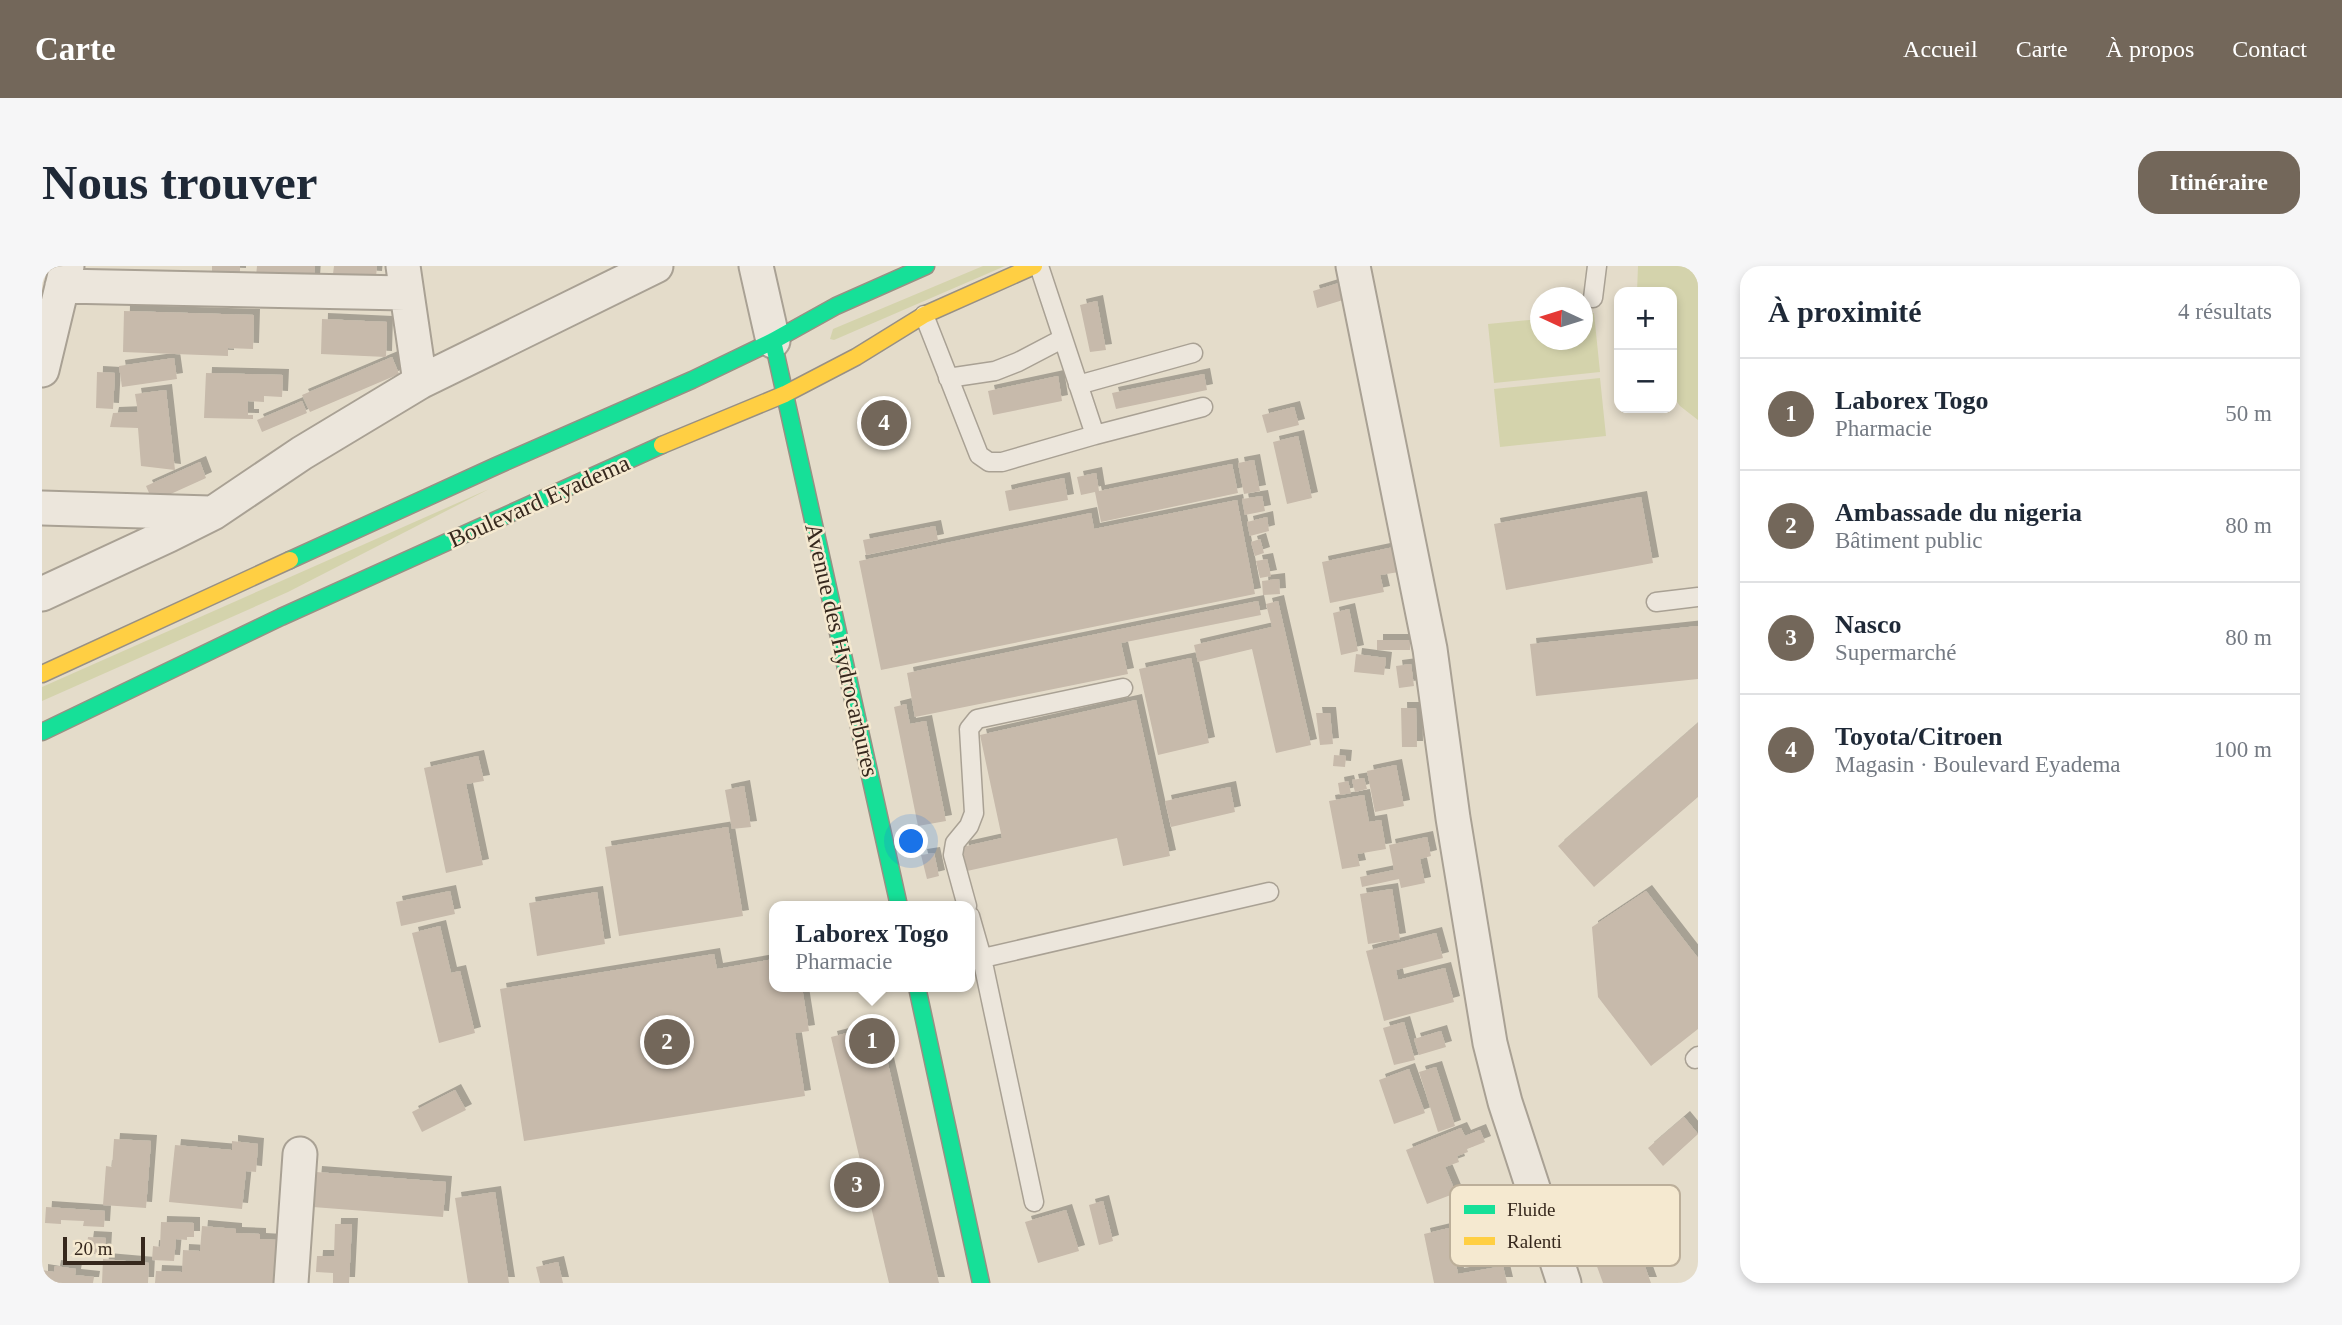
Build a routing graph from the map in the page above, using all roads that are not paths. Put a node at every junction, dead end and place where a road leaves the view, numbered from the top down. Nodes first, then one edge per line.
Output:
1 (656, 266) edge
2 (756, 266) edge
3 (926, 266) edge
4 (1036, 266) edge
5 (1353, 266) edge
6 (1597, 266) edge
7 (64, 276) edge
8 (404, 280) edge
9 (1593, 298) dead end
10 (924, 315) junction
11 (1062, 339) junction
12 (773, 341) junction
13 (1193, 353) dead end
14 (42, 370) edge
15 (948, 378) junction
16 (421, 383) junction
17 (1078, 385) junction
18 (785, 394) junction
19 (1203, 407) dead end
20 (1095, 435) junction
21 (42, 508) edge
22 (213, 513) junction
23 (42, 594) edge
24 (1698, 597) edge
25 (1656, 602) dead end
26 (42, 674) edge
27 (1123, 688) dead end
28 (42, 732) edge
29 (1269, 892) dead end
30 (899, 901) edge
31 (966, 901) edge
32 (976, 959) edge
33 (918, 992) edge
34 (300, 1154) dead end
35 (1532, 1185) edge
36 (1034, 1202) dead end
37 (1558, 1266) edge
38 (291, 1283) edge
39 (981, 1283) edge
40 (1564, 1283) edge

1 - 16 street
2 - 12 street
3 - 12 main road
4 - 10 main road, Boulevard Eyadema
4 - 11 lane
5 - 35 street
6 - 9 lane
7 - 8 street
7 - 14 street
8 - 16 street
10 - 15 lane
10 - 18 main road, Boulevard Eyadema
11 - 15 lane
11 - 17 lane
12 - 18 main road, Avenue des Hydrocarbures
12 - 26 main road
13 - 17 lane
15 - 20 lane
16 - 22 street
17 - 20 lane
18 - 28 main road, Boulevard Eyadema
18 - 30 main road, Avenue des Hydrocarbures
19 - 20 lane
21 - 22 street
22 - 23 street
24 - 25 lane
27 - 31 lane
29 - 32 lane
32 - 36 lane
33 - 39 main road
34 - 38 street
37 - 40 street

